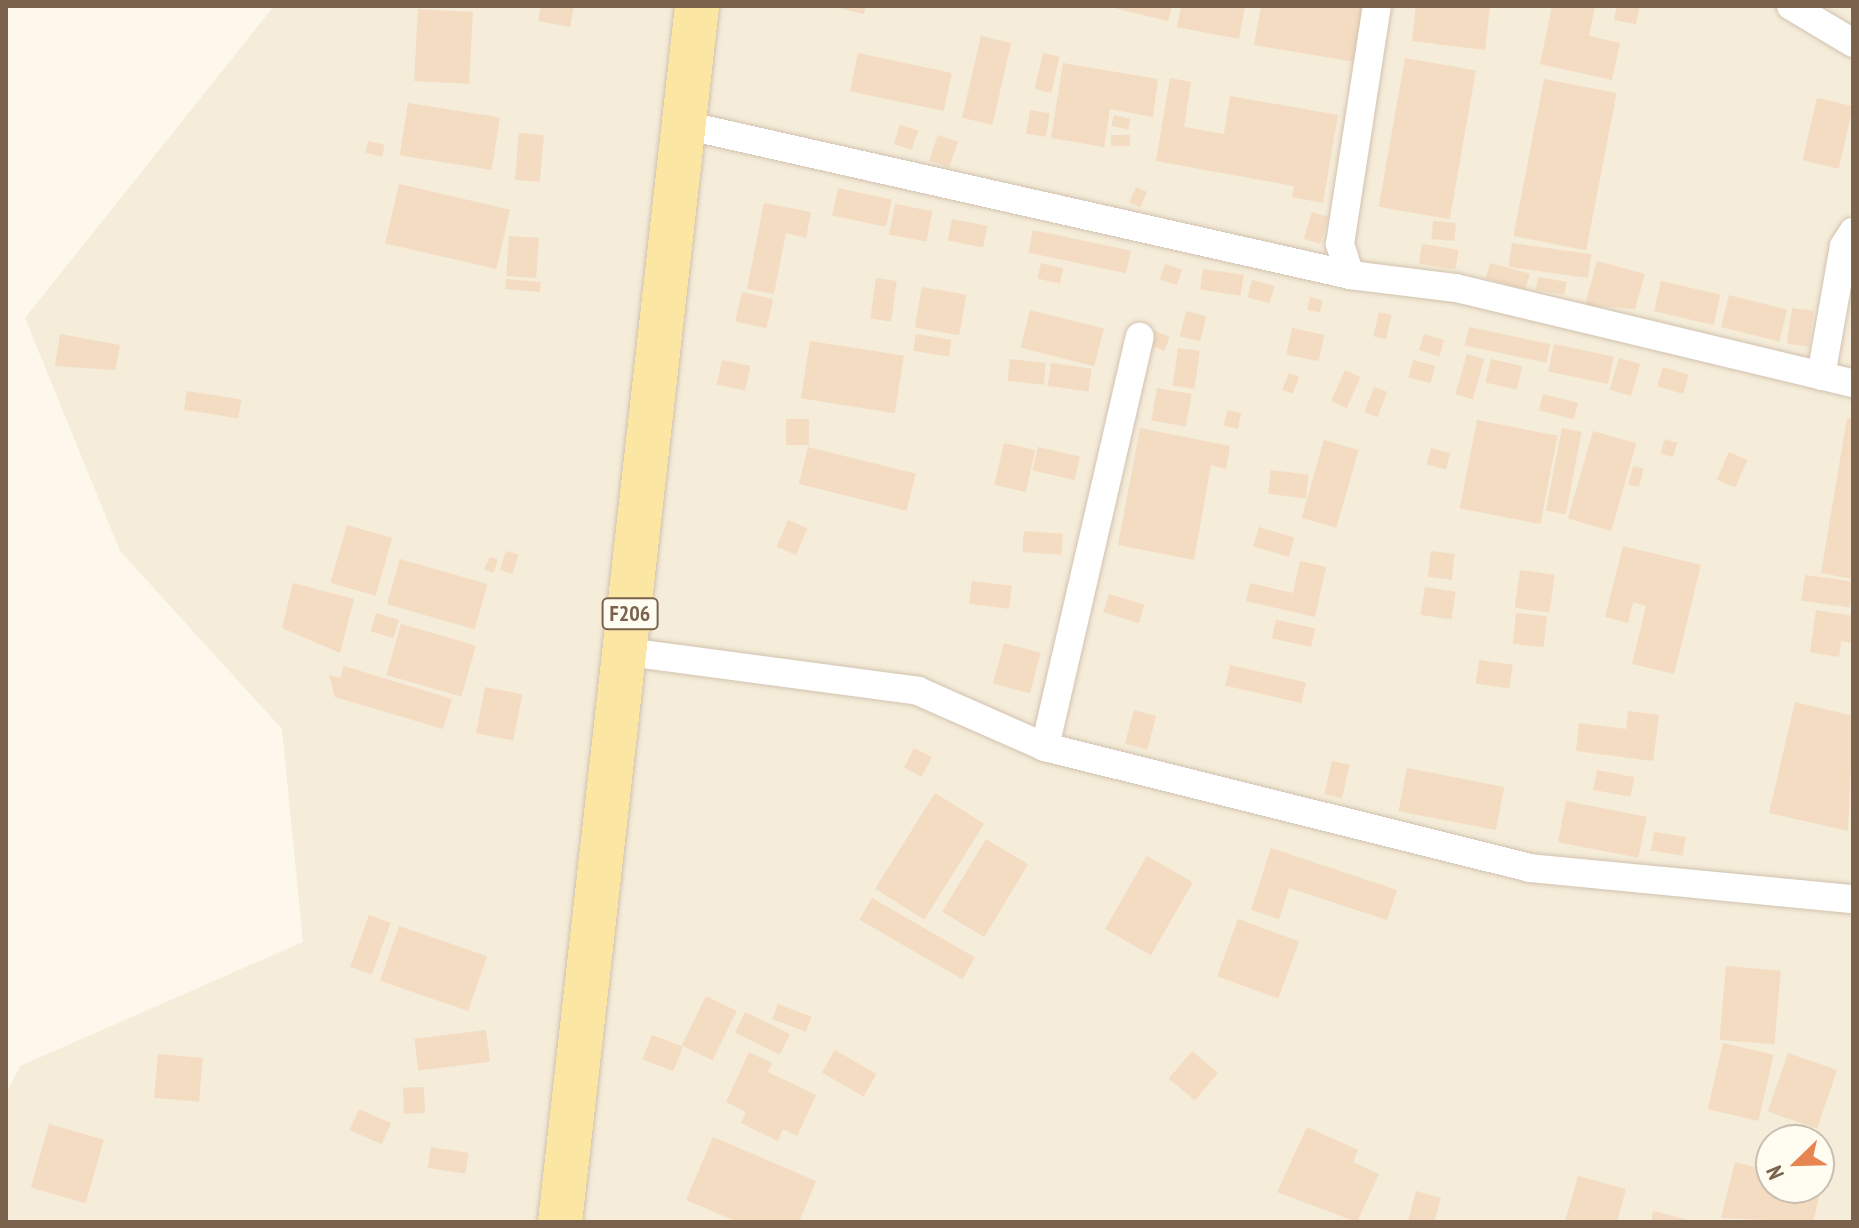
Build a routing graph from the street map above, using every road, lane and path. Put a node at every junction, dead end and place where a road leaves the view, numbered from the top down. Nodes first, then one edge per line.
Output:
1 (697, 6) edge
2 (1377, 6) edge
3 (1791, 6) edge
4 (1853, 43) edge
5 (680, 124) junction
6 (1853, 232) edge
7 (1350, 275) junction
8 (1140, 337) dead end
9 (1821, 376) junction
10 (1853, 383) edge
11 (627, 652) junction
12 (1045, 747) junction
13 (1853, 899) edge
14 (560, 1222) edge

1 - 5 main road, F206
2 - 7 street
3 - 4 street
5 - 7 street
5 - 11 main road, F206
6 - 9 street
7 - 9 street
8 - 12 street
9 - 10 street
11 - 12 street
11 - 14 main road, F206
12 - 13 street

